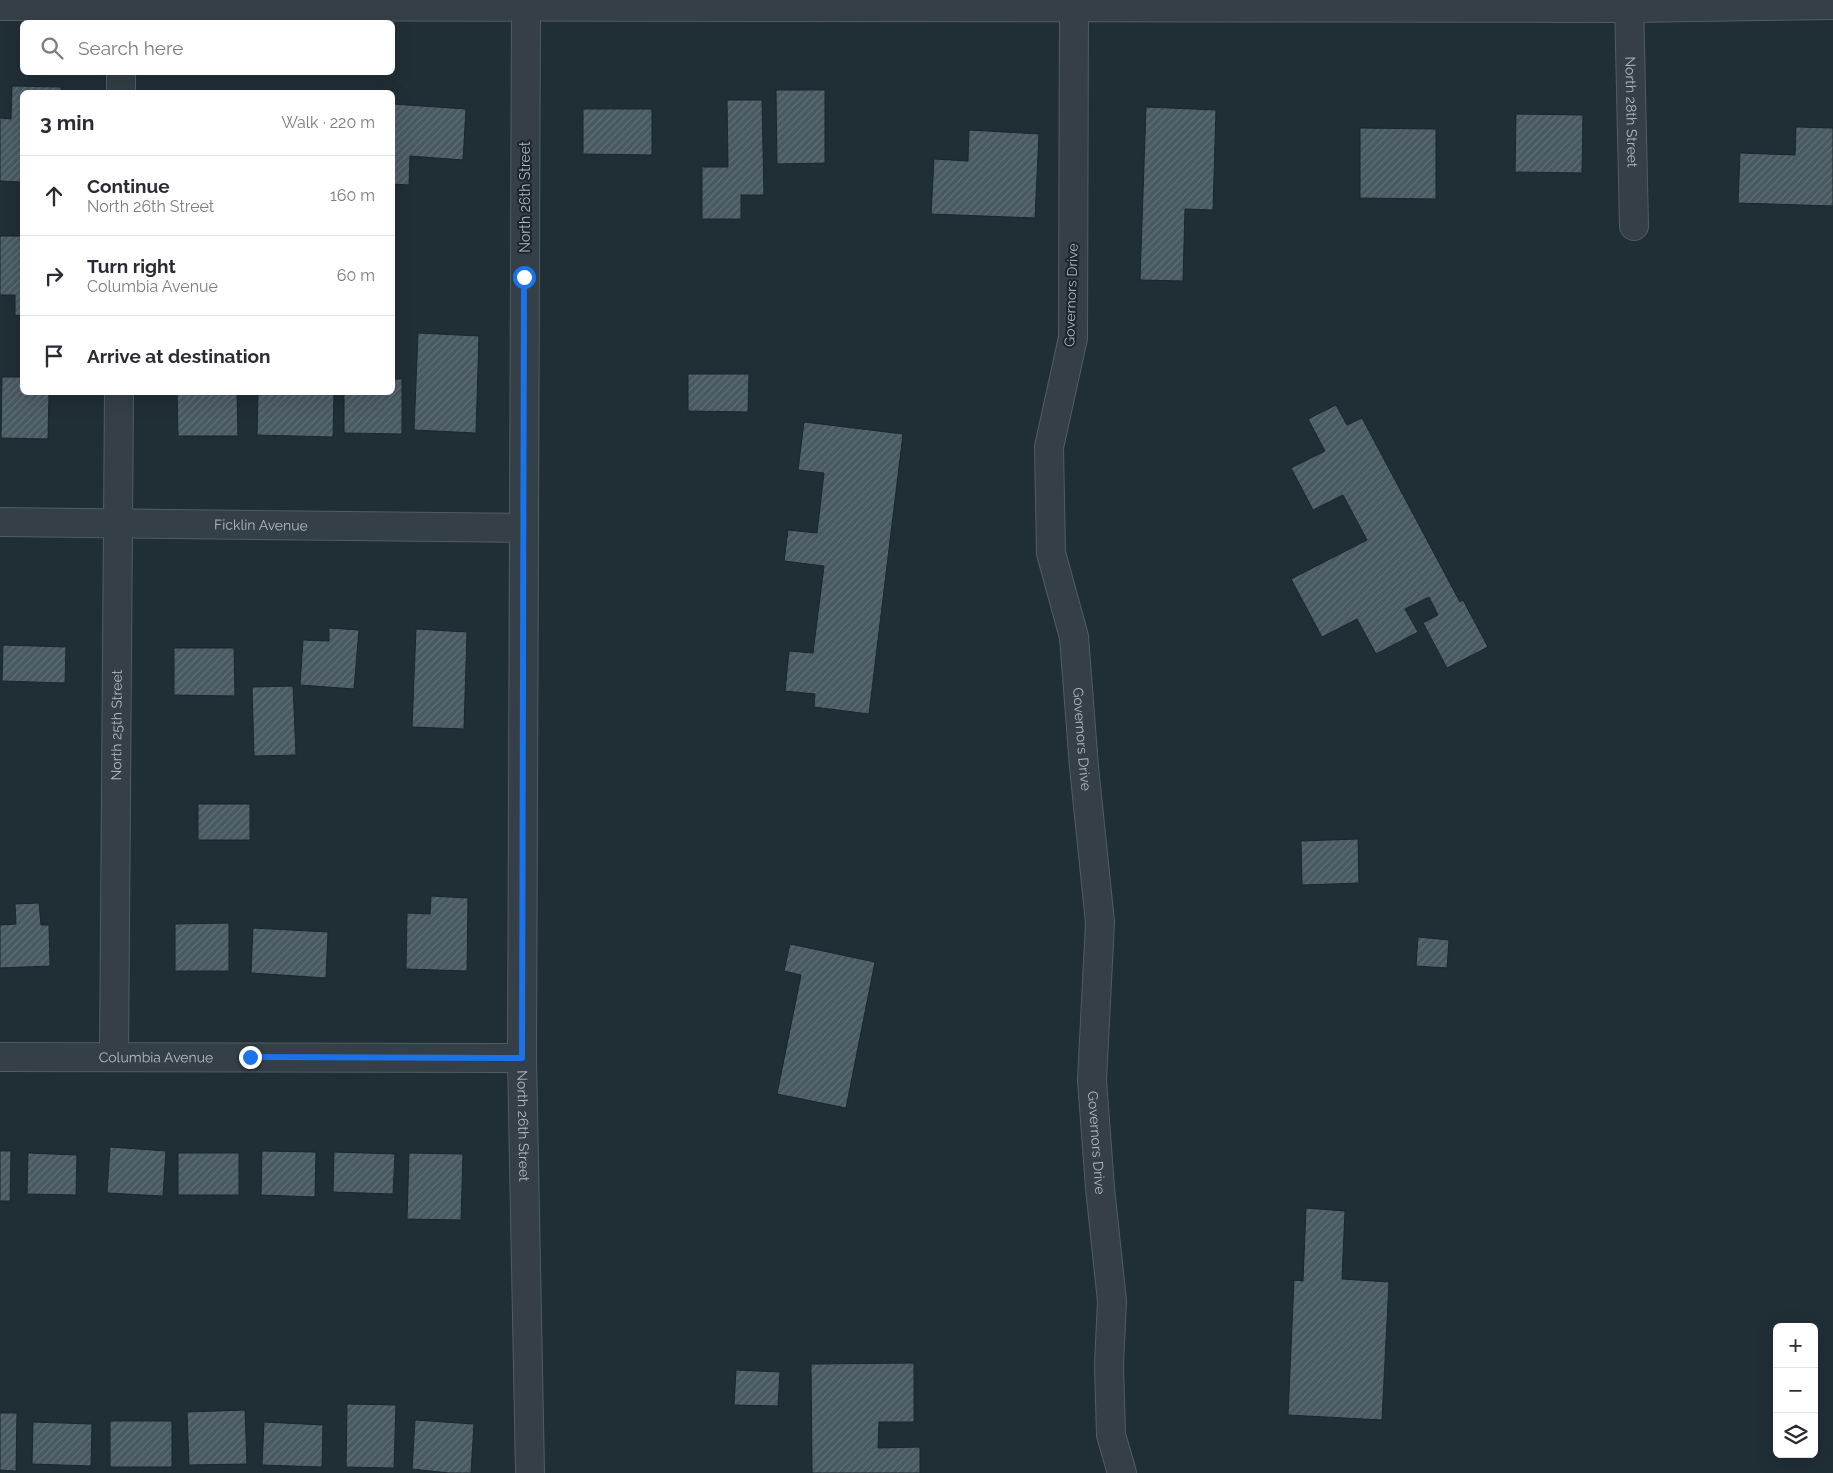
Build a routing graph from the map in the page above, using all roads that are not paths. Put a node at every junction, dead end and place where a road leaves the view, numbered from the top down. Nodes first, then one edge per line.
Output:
1 (526, 3) edge
2 (1074, 4) edge
3 (1629, 4) edge
4 (1833, 5) edge
5 (0, 6) edge
6 (122, 10) edge
7 (121, 75) edge
8 (121, 90) edge
9 (1634, 226) dead end
10 (119, 395) edge
11 (0, 522) edge
12 (118, 523) junction
13 (523, 528) junction
14 (0, 1057) edge
15 (114, 1057) junction
16 (522, 1058) junction
17 (530, 1473) edge
18 (1122, 1473) edge

1 - 2 street
1 - 6 street
1 - 13 street, North 26th Street
2 - 3 street
2 - 18 street, Governors Drive
3 - 4 street
3 - 9 street, North 28th Street
5 - 6 street
7 - 8 street
10 - 12 street, North 25th Street
11 - 12 street, Ficklin Avenue
12 - 13 street, Ficklin Avenue
12 - 15 street, North 25th Street
13 - 16 street, North 26th Street
14 - 15 street, Columbia Avenue
15 - 16 street, Columbia Avenue
16 - 17 street, North 26th Street

